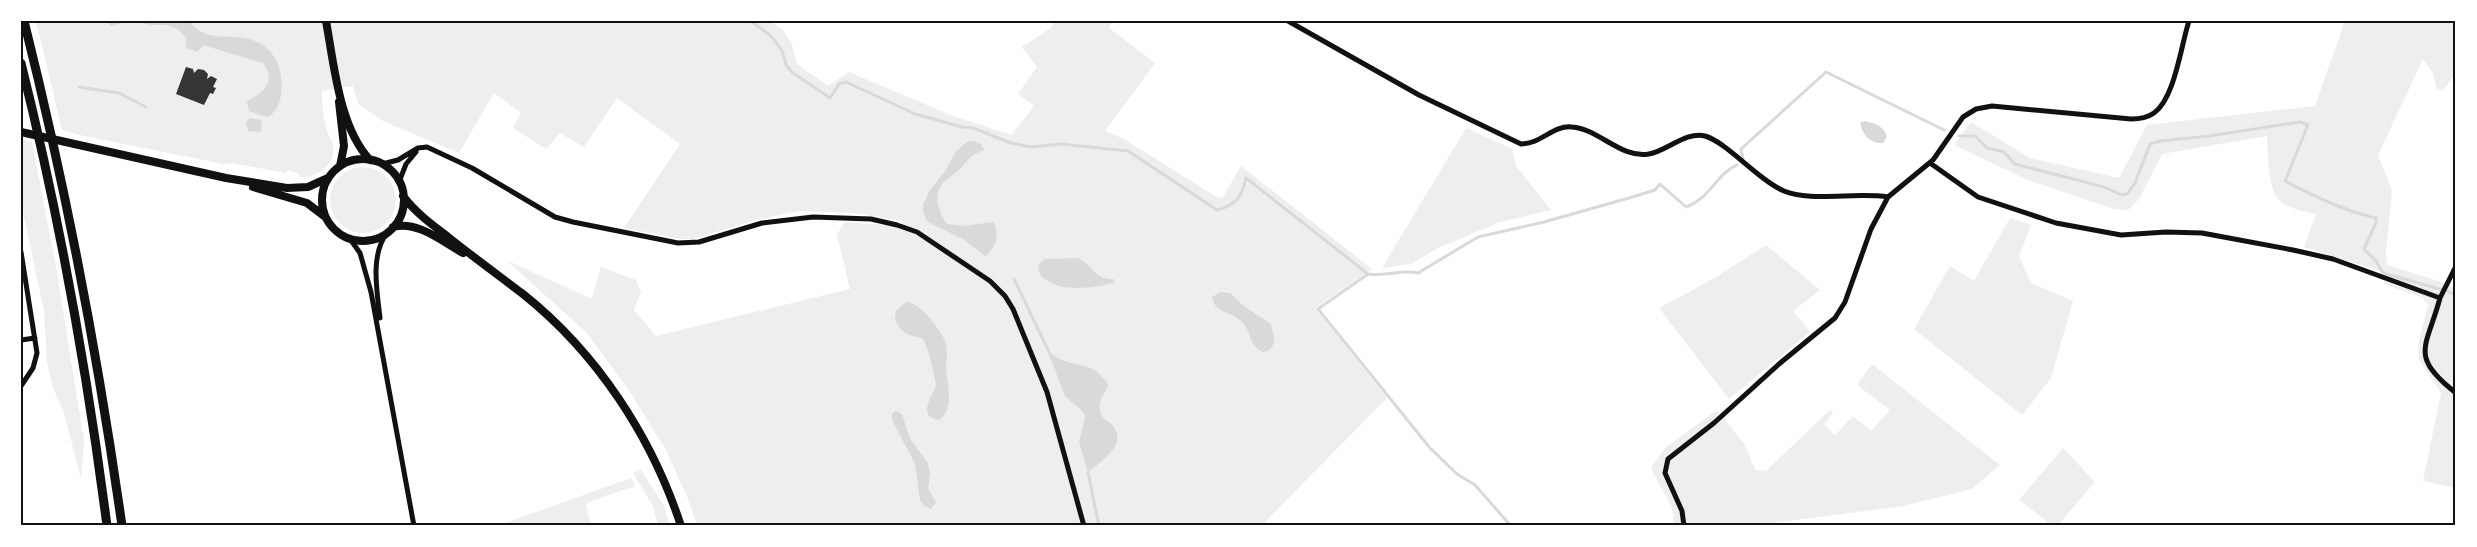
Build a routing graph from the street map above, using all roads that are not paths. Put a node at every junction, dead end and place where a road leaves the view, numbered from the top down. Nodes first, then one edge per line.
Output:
1 (24, 21) edge
2 (326, 21) edge
3 (1288, 21) edge
4 (2189, 21) edge
5 (21, 63) edge
6 (337, 83) junction
7 (21, 132) edge
8 (431, 148) junction
9 (370, 160) junction
10 (1930, 163) junction
11 (382, 164) junction
12 (340, 166) junction
13 (226, 178) junction
14 (328, 178) junction
15 (399, 182) junction
16 (403, 196) junction
17 (1888, 197) junction
18 (327, 220) junction
19 (390, 230) junction
20 (350, 239) junction
21 (21, 252) edge
22 (2456, 266) edge
23 (497, 275) junction
24 (23, 277) edge
25 (2440, 298) junction
26 (35, 338) junction
27 (21, 340) edge
28 (383, 349) junction
29 (21, 386) edge
30 (2456, 393) edge
31 (107, 526) edge
32 (122, 526) edge
33 (414, 526) edge
34 (681, 526) edge
35 (1084, 526) edge
36 (1684, 526) edge

1 - 32 highway
2 - 6 main road
3 - 17 street
4 - 10 street
5 - 31 highway
6 - 9 main road
6 - 12 main road
7 - 13 main road
8 - 11 street
8 - 15 street
8 - 35 street
9 - 11 main road
9 - 12 main road
10 - 17 street
10 - 25 street
11 - 15 main road
12 - 14 main road
13 - 14 main road
13 - 18 main road
14 - 18 main road
15 - 16 main road
16 - 19 main road
16 - 23 main road
17 - 36 street
18 - 20 main road
19 - 20 main road
19 - 23 main road
19 - 28 street
20 - 28 street
21 - 24 street
22 - 25 street
23 - 34 main road
24 - 26 street
25 - 30 street
26 - 27 street
26 - 29 street
28 - 33 street

